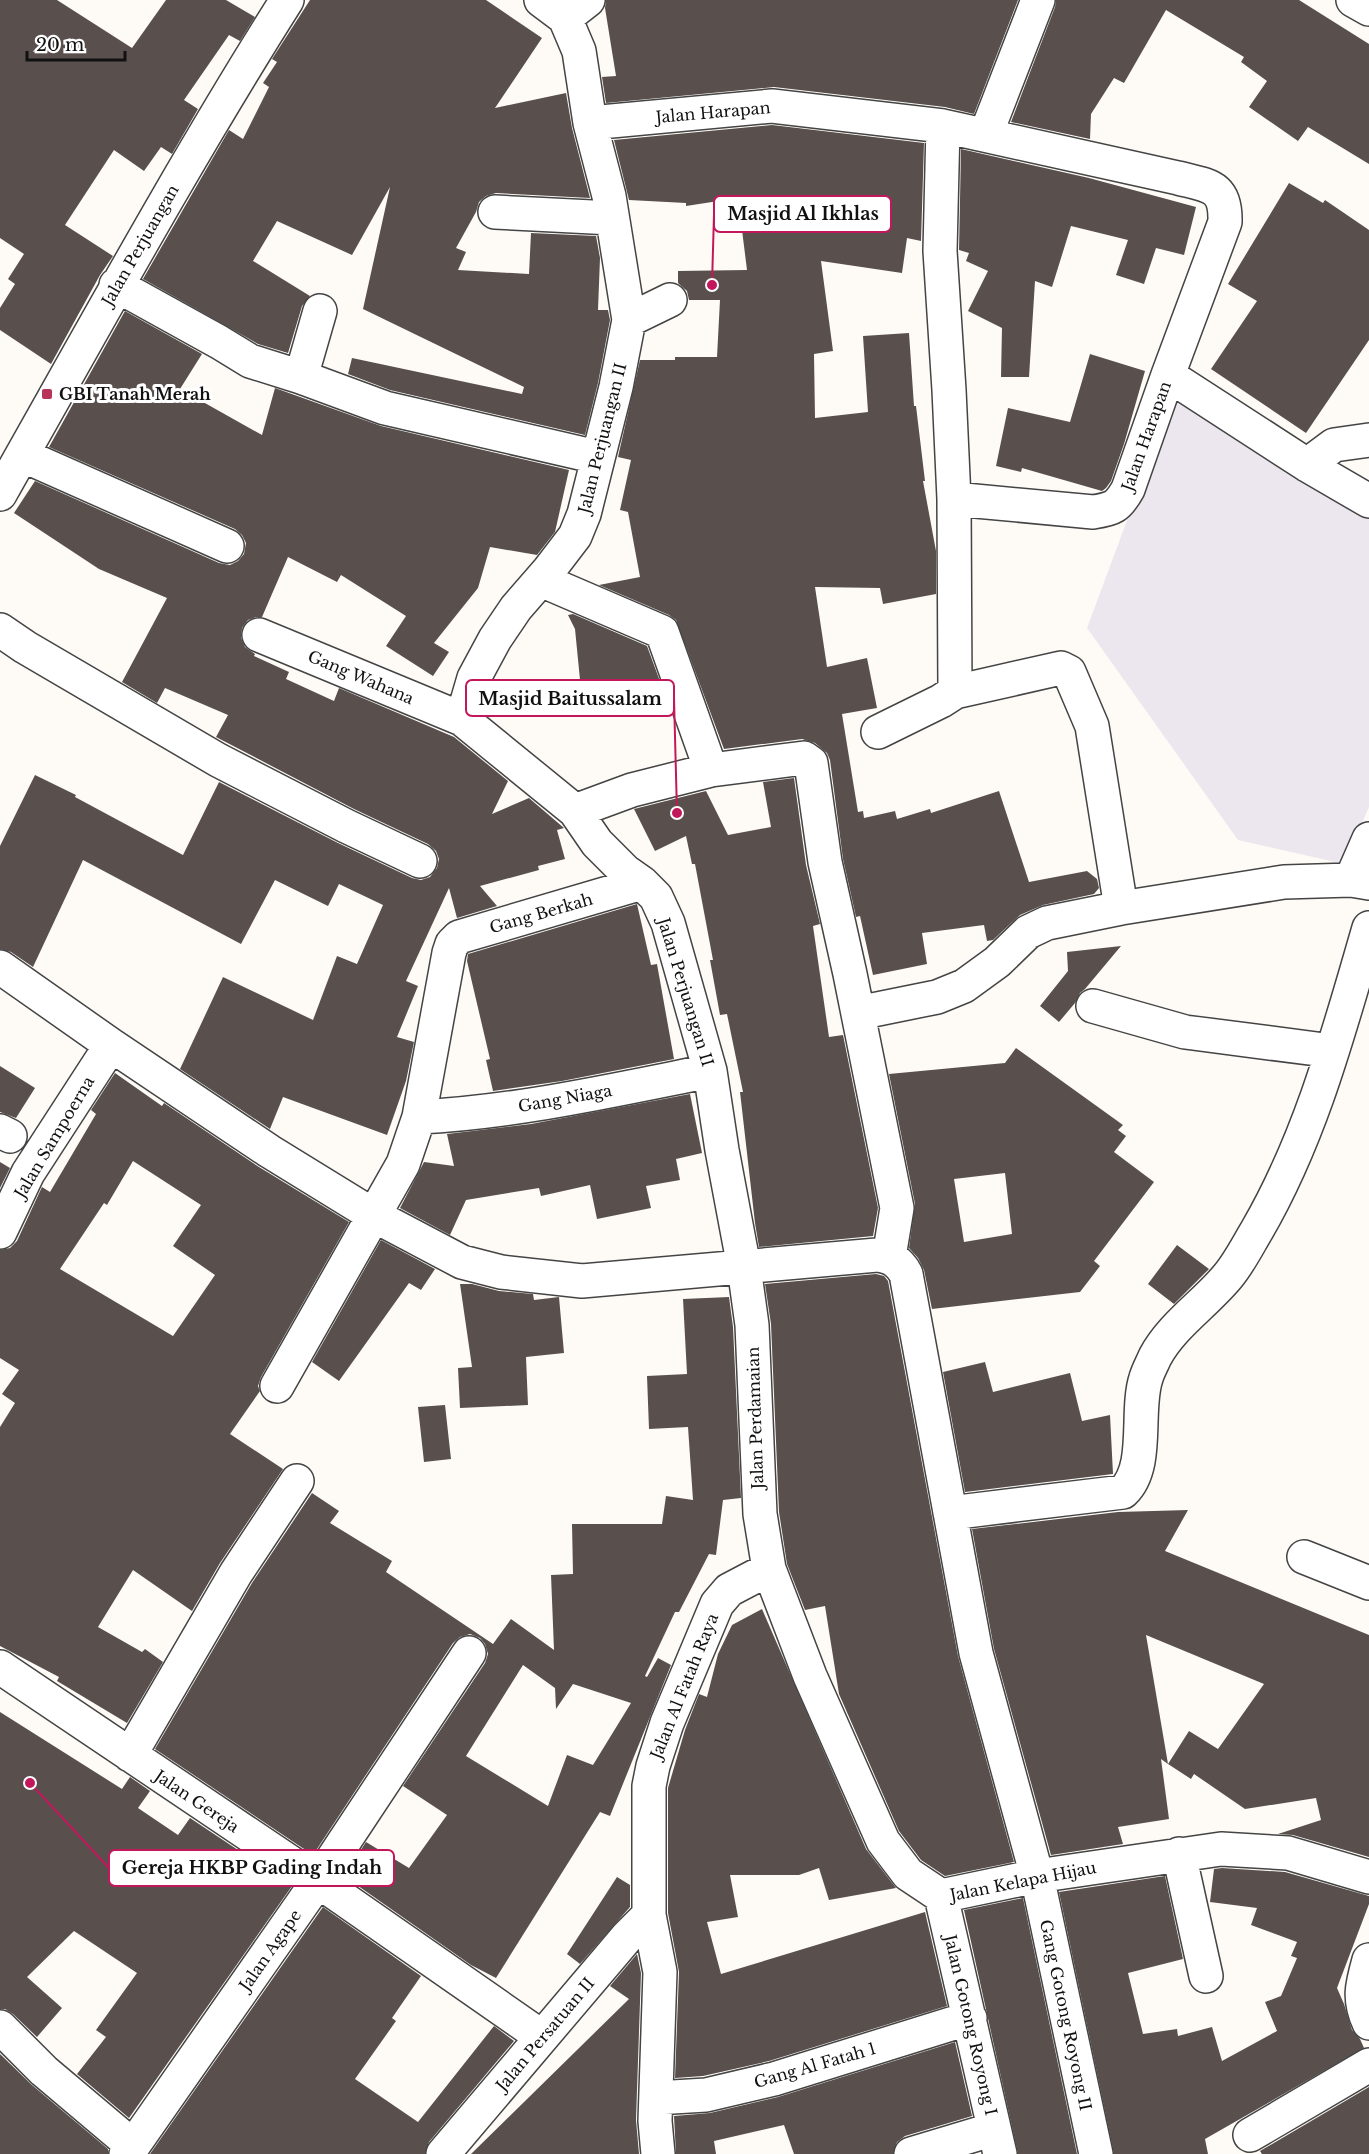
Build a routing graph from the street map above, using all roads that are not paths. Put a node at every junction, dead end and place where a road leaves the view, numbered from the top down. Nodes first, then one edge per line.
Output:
1 (287, 0) edge
2 (1038, 0) edge
3 (1353, 0) edge
4 (565, 6) edge
5 (1369, 9) edge
6 (590, 123) junction
7 (943, 126) junction
8 (986, 134) junction
9 (495, 212) dead end
10 (612, 218) junction
11 (116, 285) junction
12 (670, 300) dead end
13 (320, 312) dead end
14 (629, 320) junction
15 (1167, 375) junction
16 (301, 377) junction
17 (1369, 440) edge
18 (22, 455) junction
19 (597, 457) junction
20 (1307, 465) junction
21 (0, 494) edge
22 (954, 499) junction
23 (1369, 501) edge
24 (227, 546) dead end
25 (541, 580) junction
26 (0, 630) edge
27 (259, 635) dead end
28 (955, 692) junction
29 (462, 719) junction
30 (878, 732) dead end
31 (711, 770) junction
32 (575, 811) junction
33 (1369, 839) edge
34 (420, 861) dead end
35 (1360, 882) edge
36 (642, 883) junction
37 (1121, 908) junction
38 (1369, 928) edge
39 (0, 967) edge
40 (1093, 1006) dead end
41 (858, 1013) junction
42 (111, 1045) junction
43 (1332, 1051) junction
44 (711, 1071) junction
45 (419, 1117) junction
46 (374, 1215) junction
47 (0, 1232) edge
48 (889, 1257) junction
49 (744, 1267) junction
50 (277, 1386) dead end
51 (297, 1481) dead end
52 (950, 1513) junction
53 (1304, 1557) dead end
54 (769, 1569) junction
55 (1369, 1583) edge
56 (469, 1653) dead end
57 (0, 1667) edge
58 (130, 1755) junction
59 (1179, 1854) junction
60 (1037, 1876) junction
61 (1369, 1877) edge
62 (318, 1881) junction
63 (941, 1896) junction
64 (649, 1915) junction
65 (1369, 1960) edge
66 (1206, 1976) dead end
67 (970, 2018) junction
68 (1369, 2023) edge
69 (0, 2026) edge
70 (542, 2037) junction
71 (1369, 2065) edge
72 (656, 2098) junction
73 (1250, 2135) dead end
74 (997, 2141) edge
75 (130, 2150) edge
76 (443, 2154) edge
77 (658, 2154) edge
78 (911, 2154) edge
79 (1096, 2154) edge

1 - 11 street, Jalan Perjuangan
2 - 8 street
3 - 5 street
4 - 6 street, Jalan Perjuangan II
6 - 7 street, Jalan Harapan
6 - 10 street, Jalan Perjuangan II
7 - 8 street, Jalan Harapan
7 - 22 street
8 - 15 street, Jalan Harapan
9 - 10 street
10 - 14 street, Jalan Perjuangan II
11 - 16 street
11 - 18 street, Jalan Perjuangan
12 - 14 street
13 - 16 street
14 - 19 street, Jalan Perjuangan II
15 - 20 street
15 - 22 street, Jalan Harapan
16 - 19 street
17 - 20 street
18 - 21 street, Jalan Perjuangan
18 - 24 street
19 - 25 street, Jalan Perjuangan II
20 - 23 street
22 - 28 street
25 - 29 street, Jalan Perjuangan II
25 - 31 street
26 - 34 street
27 - 29 street, Gang Wahana
28 - 30 street
28 - 37 street
29 - 32 street, Jalan Perjuangan II
31 - 32 street
31 - 41 street
32 - 36 street, Jalan Perjuangan II
33 - 35 street
35 - 37 street
36 - 44 street, Jalan Perjuangan II
36 - 45 street, Gang Berkah
37 - 41 street
38 - 43 street
39 - 42 street
40 - 43 street
41 - 48 street
42 - 46 street
42 - 47 street, Jalan Sampoerna
43 - 52 street
44 - 45 street, Gang Niaga
44 - 49 street, Jalan Perjuangan II
45 - 46 street
46 - 49 street
46 - 50 street
48 - 49 street
48 - 52 street, Gang Gotong Royong II
49 - 54 street, Jalan Perdamaian
51 - 58 street
52 - 60 street, Gang Gotong Royong II
53 - 55 street
54 - 63 street, Jalan Kelapa Hijau
54 - 64 street, Jalan Al Fatah Raya
56 - 62 street, Jalan Agape
57 - 58 street, Jalan Gereja
58 - 62 street, Jalan Gereja
59 - 60 street, Jalan Kelapa Hijau
59 - 61 street, Jalan Kelapa Hijau
59 - 66 street
60 - 63 street, Jalan Kelapa Hijau
60 - 79 street, Gang Gotong Royong II
62 - 70 street, Jalan Gereja
62 - 75 street, Jalan Agape
63 - 67 street, Jalan Gotong Royong I
64 - 70 street, Jalan Persatuan II
64 - 72 street, Jalan Al Fatah Raya
65 - 68 street
67 - 72 street, Gang Al Fatah 1
67 - 74 street, Jalan Gotong Royong I
69 - 75 street
70 - 76 street, Jalan Persatuan II
71 - 73 street
72 - 77 street, Jalan Al Fatah Raya
74 - 78 street

